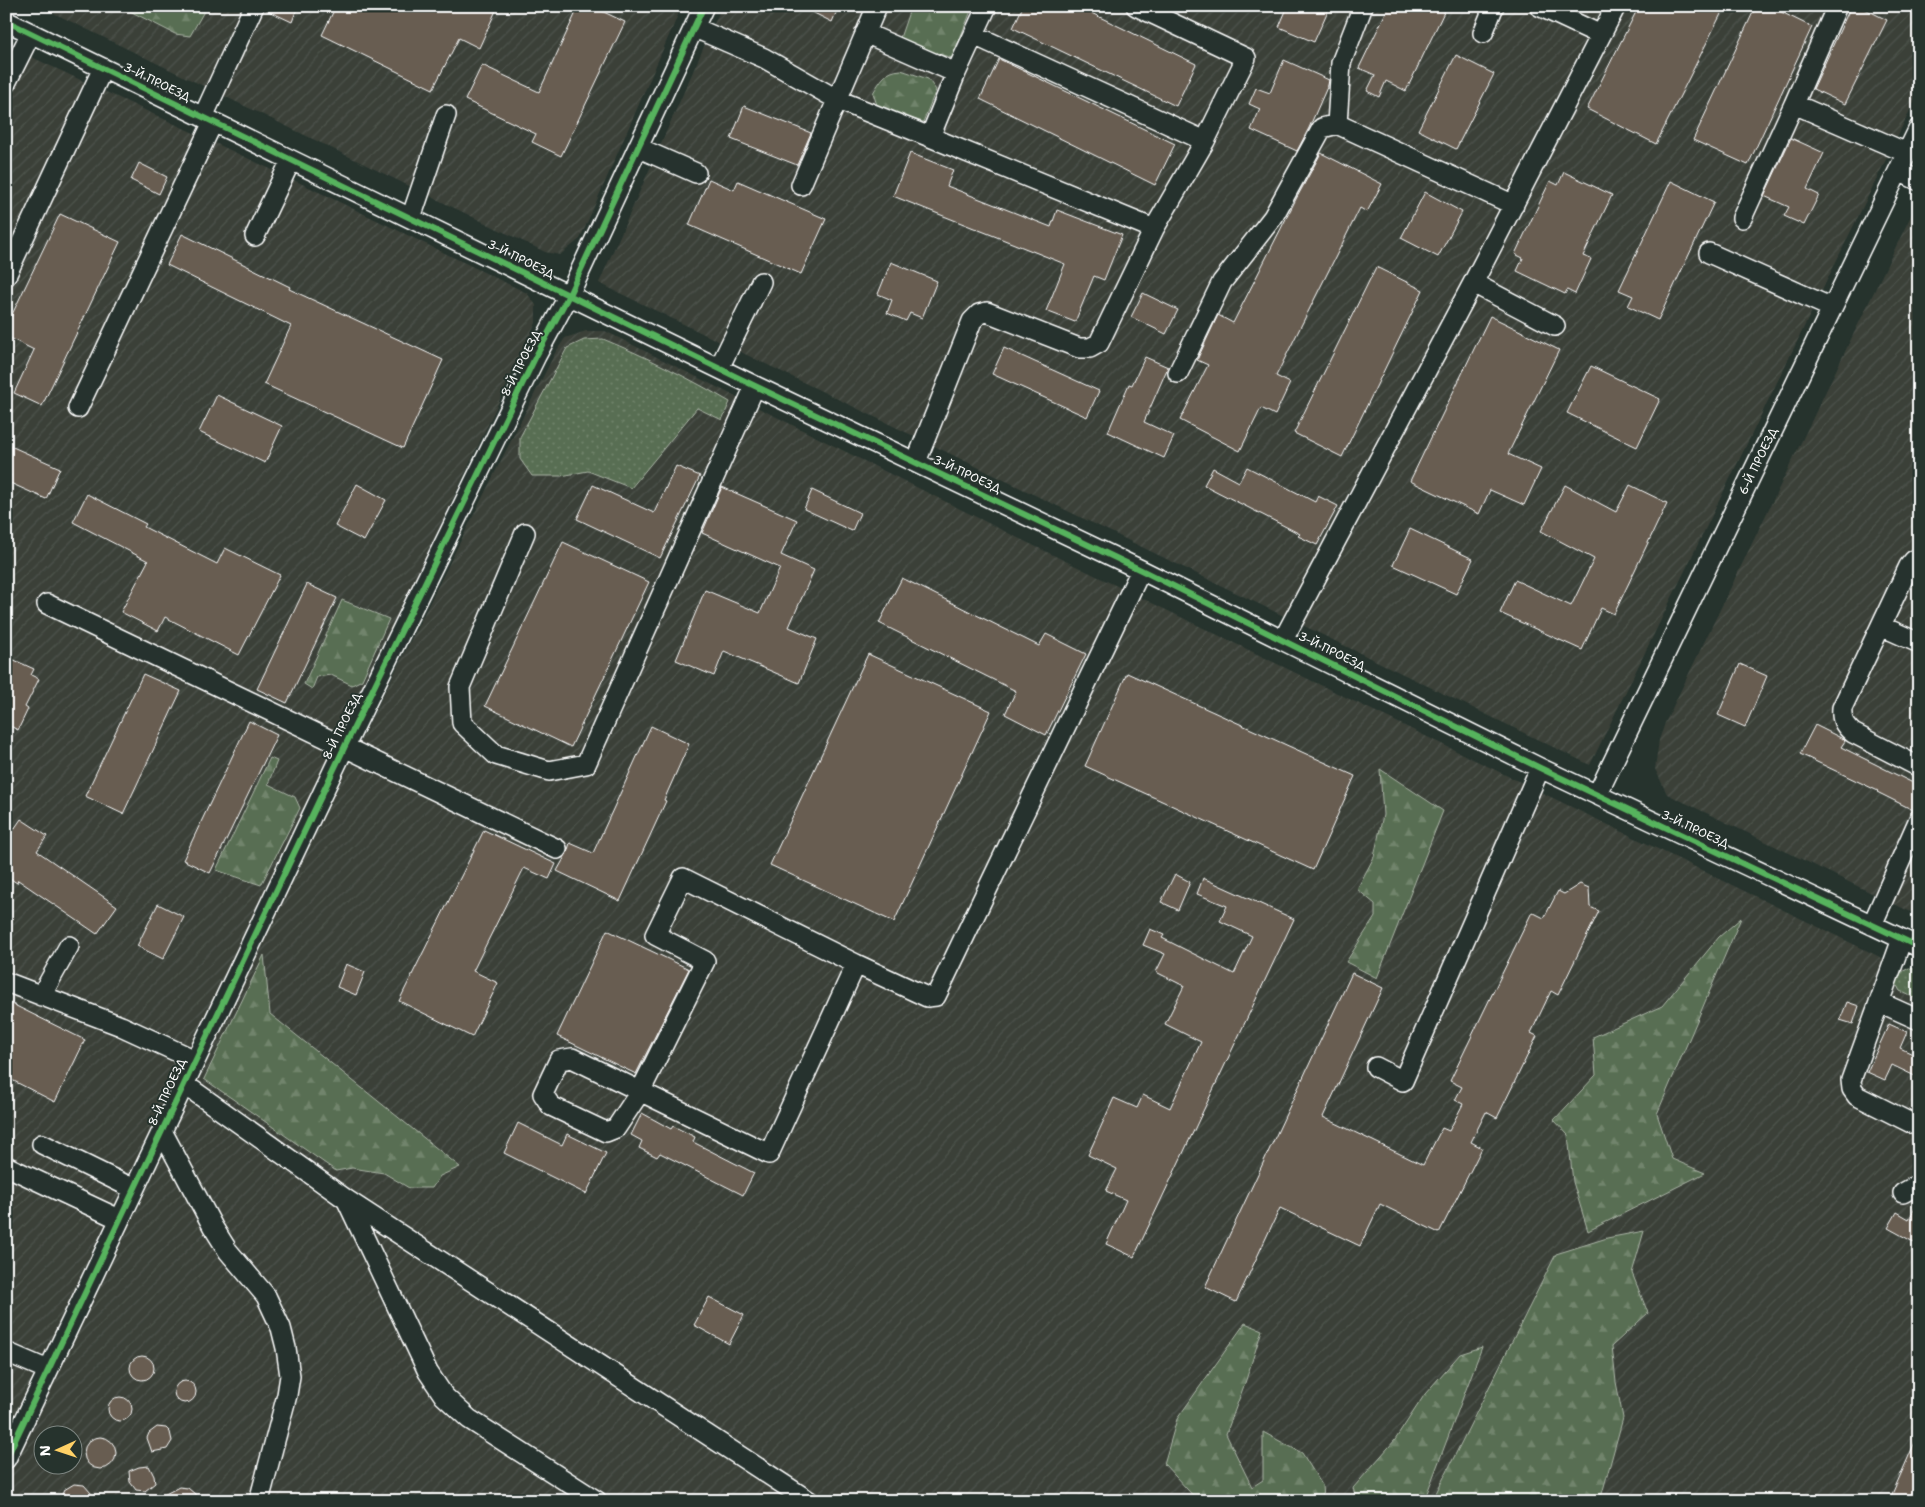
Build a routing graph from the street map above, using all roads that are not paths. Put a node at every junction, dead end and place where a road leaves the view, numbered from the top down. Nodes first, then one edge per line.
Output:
1 (254, 6) edge
2 (704, 6) edge
3 (877, 6) edge
4 (987, 6) edge
5 (1136, 6) edge
6 (1362, 6) edge
7 (1494, 6) edge
8 (1539, 6) edge
9 (1616, 6) edge
10 (1837, 6) edge
11 (6, 21) edge
12 (695, 28) junction
13 (31, 33) junction
14 (865, 33) junction
15 (1483, 33) dead end
16 (974, 35) junction
17 (1601, 35) junction
18 (103, 68) junction
19 (956, 73) junction
20 (6, 83) edge
21 (838, 100) junction
22 (1794, 104) junction
23 (446, 115) dead end
24 (208, 119) junction
25 (1337, 124) junction
26 (1919, 128) edge
27 (930, 137) junction
28 (1205, 141) junction
29 (639, 148) junction
30 (1907, 153) junction
31 (291, 160) junction
32 (1899, 171) junction
33 (696, 173) dead end
34 (1919, 182) edge
35 (801, 185) dead end
36 (1514, 205) junction
37 (411, 218) junction
38 (1742, 218) dead end
39 (1154, 229) junction
40 (255, 236) dead end
41 (1709, 253) dead end
42 (6, 276) edge
43 (761, 282) dead end
44 (1474, 283) junction
45 (570, 295) junction
46 (1832, 308) junction
47 (1554, 326) dead end
48 (719, 368) junction
49 (1178, 373) dead end
50 (755, 386) junction
51 (78, 408) dead end
52 (916, 462) junction
53 (525, 533) dead end
54 (1919, 559) edge
55 (1141, 570) junction
56 (47, 604) dead end
57 (1881, 626) junction
58 (1283, 640) junction
59 (1919, 643) edge
60 (345, 746) junction
61 (1919, 767) edge
62 (1540, 768) junction
63 (1598, 795) junction
64 (1919, 819) edge
65 (557, 849) dead end
66 (1872, 925) junction
67 (1910, 943) edge
68 (69, 946) dead end
69 (856, 964) junction
70 (6, 982) edge
71 (41, 996) junction
72 (1879, 1002) junction
73 (1919, 1020) edge
74 (195, 1060) junction
75 (1376, 1067) dead end
76 (184, 1084) junction
77 (640, 1092) junction
78 (1919, 1125) edge
79 (162, 1131) junction
80 (42, 1144) dead end
81 (6, 1166) edge
82 (134, 1189) junction
83 (347, 1200) junction
84 (120, 1219) junction
85 (6, 1352) edge
86 (48, 1370) junction
87 (6, 1459) edge
88 (259, 1501) edge
89 (598, 1501) edge
90 (809, 1501) edge

1 - 24 street
2 - 12 street, 8-Й ПРОЕЗД
3 - 14 street
4 - 16 street
5 - 28 street
6 - 25 street
7 - 15 street
8 - 17 street
9 - 17 street
10 - 22 street
11 - 13 street, 3-Й ПРОЕЗД
12 - 21 street
12 - 29 street, 8-Й ПРОЕЗД
13 - 18 street, 3-Й ПРОЕЗД
13 - 20 street
14 - 19 street
14 - 21 street
16 - 19 street
16 - 28 street
17 - 36 street
18 - 24 street, 3-Й ПРОЕЗД
18 - 42 street
19 - 27 street
21 - 27 street
21 - 35 street
22 - 30 street
22 - 38 street
23 - 37 street
24 - 31 street, 3-Й ПРОЕЗД
24 - 51 street
25 - 36 street
25 - 49 street
26 - 30 street, 6-Й ПРОЕЗД
27 - 39 street
28 - 39 street
29 - 33 street
29 - 45 street, 8-Й ПРОЕЗД
30 - 32 street, 6-Й ПРОЕЗД
31 - 37 street, 3-Й ПРОЕЗД
31 - 40 street
32 - 34 street
32 - 46 street, 6-Й ПРОЕЗД
36 - 44 street
37 - 45 street, 3-Й ПРОЕЗД
39 - 52 street
41 - 46 street
43 - 48 street
44 - 47 street
44 - 58 street
45 - 48 street, 3-Й ПРОЕЗД
45 - 60 street, 8-Й ПРОЕЗД
46 - 63 street, 6-Й ПРОЕЗД
48 - 50 street, 3-Й ПРОЕЗД
50 - 52 street, 3-Й ПРОЕЗД
50 - 53 street
52 - 55 street, 3-Й ПРОЕЗД
54 - 57 street
55 - 58 street, 3-Й ПРОЕЗД
55 - 69 street
56 - 60 street
57 - 59 street
57 - 61 street
58 - 62 street, 3-Й ПРОЕЗД
60 - 65 street
60 - 74 street, 8-Й ПРОЕЗД
62 - 63 street, 3-Й ПРОЕЗД
62 - 75 street
63 - 66 street, 3-Й ПРОЕЗД
64 - 66 street
66 - 67 street, 3-Й ПРОЕЗД
67 - 72 street
68 - 71 street
69 - 77 street
69 - 77 street
70 - 71 street
71 - 74 street
72 - 73 street
72 - 78 street
74 - 76 street, 8-Й ПРОЕЗД
76 - 79 street, 8-Й ПРОЕЗД
76 - 83 street
77 - 77 street
79 - 82 street, 8-Й ПРОЕЗД
79 - 88 street
80 - 82 street
81 - 84 street
82 - 84 street, 8-Й ПРОЕЗД
83 - 89 street
83 - 90 street
84 - 86 street, 8-Й ПРОЕЗД
85 - 86 street
86 - 87 street, 8-Й ПРОЕЗД

